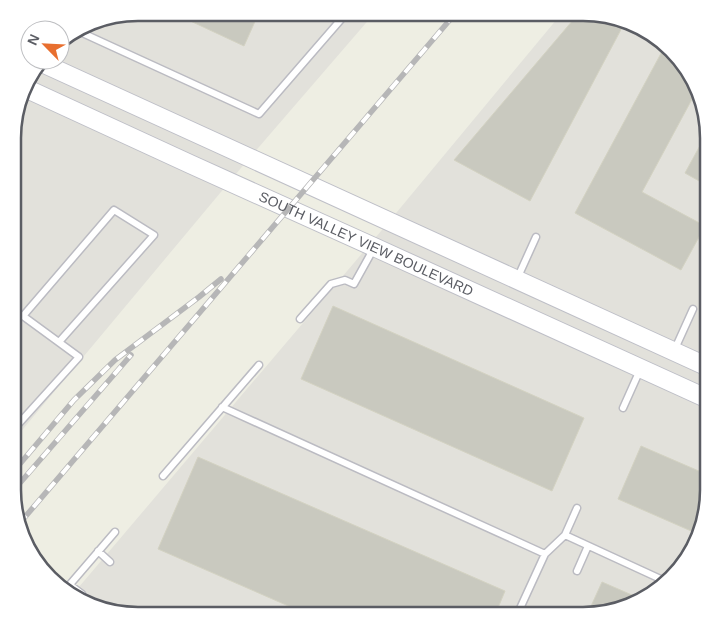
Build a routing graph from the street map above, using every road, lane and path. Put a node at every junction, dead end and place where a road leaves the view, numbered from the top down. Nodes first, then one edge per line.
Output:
1 (339, 21) edge
2 (85, 34) edge
3 (58, 70) edge
4 (31, 91) edge
5 (536, 237) dead end
6 (374, 247) junction
7 (517, 279) junction
8 (505, 306) junction
9 (694, 309) dead end
10 (23, 316) joint
11 (300, 320) dead end
12 (653, 341) junction
13 (58, 342) junction
14 (674, 351) junction
15 (700, 363) edge
16 (259, 365) dead end
17 (641, 368) junction
18 (700, 395) edge
19 (222, 407) junction
20 (623, 408) dead end
21 (22, 420) edge
22 (163, 476) dead end
23 (577, 508) dead end
24 (115, 532) dead end
25 (565, 535) junction
26 (588, 546) junction
27 (98, 551) junction
28 (545, 554) junction
29 (110, 562) dead end
30 (577, 571) dead end
31 (659, 579) edge
32 (70, 585) edge
33 (521, 606) edge

1 - 2 lane
3 - 7 main road
4 - 6 main road, SOUTH VALLEY VIEW BOULEVARD
5 - 7 lane
6 - 8 main road, SOUTH VALLEY VIEW BOULEVARD
6 - 11 lane
7 - 8 main road
7 - 12 main road
8 - 17 main road, SOUTH VALLEY VIEW BOULEVARD
9 - 14 lane
10 - 13 lane
10 - 13 lane
12 - 14 main road
12 - 17 main road
13 - 21 lane
14 - 15 main road
16 - 19 lane
17 - 18 main road, SOUTH VALLEY VIEW BOULEVARD
17 - 20 lane
19 - 22 lane
19 - 28 lane
23 - 25 lane
24 - 27 lane
25 - 26 lane
25 - 28 lane
26 - 30 lane
26 - 31 lane
27 - 29 lane
27 - 32 lane
28 - 33 lane

